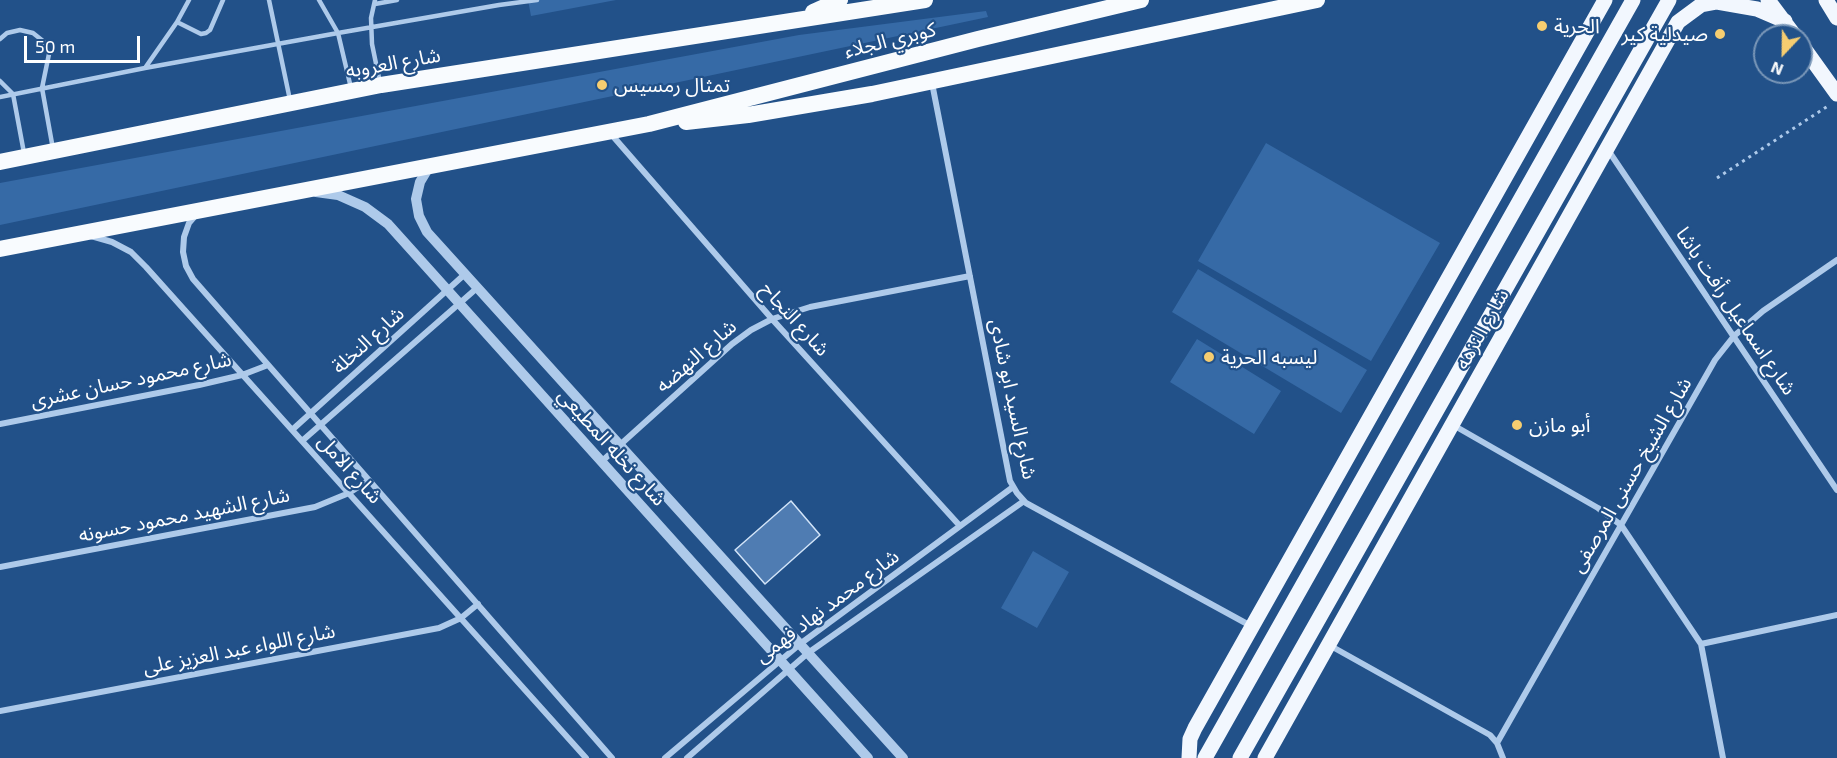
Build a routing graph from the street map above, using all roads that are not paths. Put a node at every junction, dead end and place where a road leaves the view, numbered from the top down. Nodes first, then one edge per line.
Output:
1 (189, 0) edge
2 (223, 0) edge
3 (270, 0) edge
4 (319, 0) edge
5 (398, 0) edge
6 (537, 0) edge
7 (840, 0) edge
8 (925, 0) edge
9 (1141, 0) edge
10 (1317, 0) edge
11 (1605, 0) edge
12 (1633, 0) edge
13 (1669, 0) edge
14 (1768, 0) edge
15 (1826, 0) edge
16 (375, 2) edge
17 (499, 2) edge
18 (1700, 2) edge
19 (1837, 18) edge
20 (796, 20) junction
21 (1785, 21) junction
22 (177, 22) junction
23 (1787, 24) edge
24 (371, 27) junction
25 (338, 33) junction
26 (0, 39) edge
27 (278, 44) junction
28 (1813, 61) edge
29 (145, 68) junction
30 (0, 81) edge
31 (932, 82) junction
32 (381, 85) junction
33 (42, 88) junction
34 (352, 91) junction
35 (13, 94) junction
36 (1837, 94) edge
37 (0, 97) edge
38 (290, 103) junction
39 (649, 124) junction
40 (608, 132) junction
41 (1608, 149) junction
42 (54, 150) junction
43 (24, 157) junction
44 (0, 162) edge
45 (429, 167) junction
46 (309, 191) junction
47 (199, 212) junction
48 (69, 236) junction
49 (0, 249) edge
50 (1837, 260) edge
51 (465, 274) junction
52 (970, 276) junction
53 (477, 288) junction
54 (447, 290) junction
55 (459, 303) junction
56 (772, 319) junction
57 (1734, 336) junction
58 (268, 364) junction
59 (242, 375) junction
60 (311, 413) junction
61 (0, 424) edge
62 (320, 424) junction
63 (1452, 425) junction
64 (292, 430) junction
65 (302, 441) junction
66 (620, 445) junction
67 (601, 462) junction
68 (369, 480) junction
69 (1013, 487) junction
70 (1837, 490) edge
71 (349, 493) junction
72 (1024, 501) junction
73 (1621, 525) junction
74 (960, 526) junction
75 (0, 567) edge
76 (478, 604) junction
77 (1837, 615) edge
78 (461, 618) junction
79 (1251, 626) junction
80 (800, 644) junction
81 (1329, 644) junction
82 (1701, 644) junction
83 (808, 653) junction
84 (780, 661) junction
85 (788, 670) junction
86 (0, 711) edge
87 (1497, 743) junction
88 (586, 758) edge
89 (612, 758) edge
90 (665, 758) edge
91 (687, 758) edge
92 (868, 758) edge
93 (903, 758) edge
94 (1189, 758) edge
95 (1205, 758) edge
96 (1239, 758) edge
97 (1265, 758) edge
98 (1503, 758) edge
99 (1723, 758) edge

1 - 22 lane
2 - 22 lane
3 - 27 lane
4 - 25 lane
5 - 16 lane
6 - 17 lane
7 - 20 highway
8 - 20 highway, كوبري الجلاء
9 - 39 highway, كوبري الجلاء
10 - 31 highway
11 - 79 main road
12 - 95 main road
13 - 96 main road
14 - 21 main road
15 - 19 main road
16 - 24 lane
17 - 24 lane
18 - 21 main road, شارع النزهه
18 - 41 main road, شارع النزهه
20 - 32 highway, شارع العروبه
21 - 23 main road
22 - 29 lane
24 - 25 lane
24 - 32 lane
25 - 27 lane
25 - 34 lane
26 - 33 lane
27 - 29 lane
27 - 38 lane
28 - 36 main road
29 - 33 lane
30 - 35 lane
31 - 39 highway
31 - 52 street, شارع السيد ابو شادى
32 - 34 highway, شارع العروبه
33 - 35 lane
33 - 42 lane
34 - 38 highway, شارع العروبه
35 - 37 lane
35 - 43 lane
38 - 42 highway, شارع العروبه
39 - 40 highway
40 - 45 highway
40 - 56 street, شارع النجاح
41 - 57 street, شارع اسماعيل رأفت باشا
41 - 63 main road, شارع النزهه
42 - 43 highway, شارع العروبه
43 - 44 highway, شارع العروبه
45 - 46 highway
45 - 51 street, شارع نخله المطيعي
46 - 47 highway
46 - 54 street, شارع نخله المطيعي
47 - 48 highway
47 - 58 street, شارع الامل
48 - 49 highway
48 - 59 street, شارع الامل
50 - 57 street, شارع الشيخ حسنى المرصفى
51 - 53 street, شارع نخله المطيعي
51 - 54 street, شارع النخلة
52 - 56 street, شارع النهضه
52 - 69 street, شارع السيد ابو شادى
53 - 55 street, شارع النخلة
53 - 66 street, شارع نخله المطيعي
54 - 55 street, شارع نخله المطيعي
54 - 60 street, شارع النخلة
55 - 62 street, شارع النخلة
55 - 67 street, شارع نخله المطيعي
56 - 66 street, شارع النهضه
56 - 74 street, شارع النجاح
57 - 70 street, شارع اسماعيل رأفت باشا
57 - 73 street, شارع الشيخ حسنى المرصفى
58 - 59 street, شارع محمود حسان عشرى
58 - 60 street, شارع الامل
59 - 61 street, شارع محمود حسان عشرى
59 - 64 street, شارع الامل
60 - 62 street, شارع الامل
60 - 64 street, شارع النخلة
62 - 65 street, شارع النخلة
62 - 68 street, شارع الامل
63 - 73 street
63 - 81 main road, شارع النزهه
64 - 65 street, شارع الامل
65 - 71 street, شارع الامل
66 - 67 street, شارع النهضه
66 - 80 street, شارع نخله المطيعي
67 - 84 street, شارع نخله المطيعي
68 - 71 street, شارع الشهيد محمود حسونه
68 - 76 street, شارع الامل
69 - 72 street, شارع السيد ابو شادى
69 - 74 street, شارع محمد نهاد فهمى
71 - 75 street, شارع الشهيد محمود حسونه
71 - 78 street, شارع الامل
72 - 79 street, شارع السيد ابو شادى
72 - 83 street, شارع محمد نهاد فهمى
73 - 82 street
73 - 87 street, شارع الشيخ حسنى المرصفى
74 - 80 street, شارع محمد نهاد فهمى
76 - 78 street, شارع اللواء عبد العزيز على
76 - 89 street, شارع الامل
77 - 82 street
78 - 86 street, شارع اللواء عبد العزيز على
78 - 88 street, شارع الامل
79 - 94 main road
80 - 83 street, شارع نخله المطيعي
80 - 84 street, شارع محمد نهاد فهمى
81 - 87 street
81 - 97 main road, شارع النزهه
82 - 99 street
83 - 85 street, شارع محمد نهاد فهمى
83 - 93 street, شارع نخله المطيعي
84 - 85 street, شارع نخله المطيعي
84 - 90 street, شارع محمد نهاد فهمى
85 - 91 street, شارع محمد نهاد فهمى
85 - 92 street, شارع نخله المطيعي
87 - 98 street

